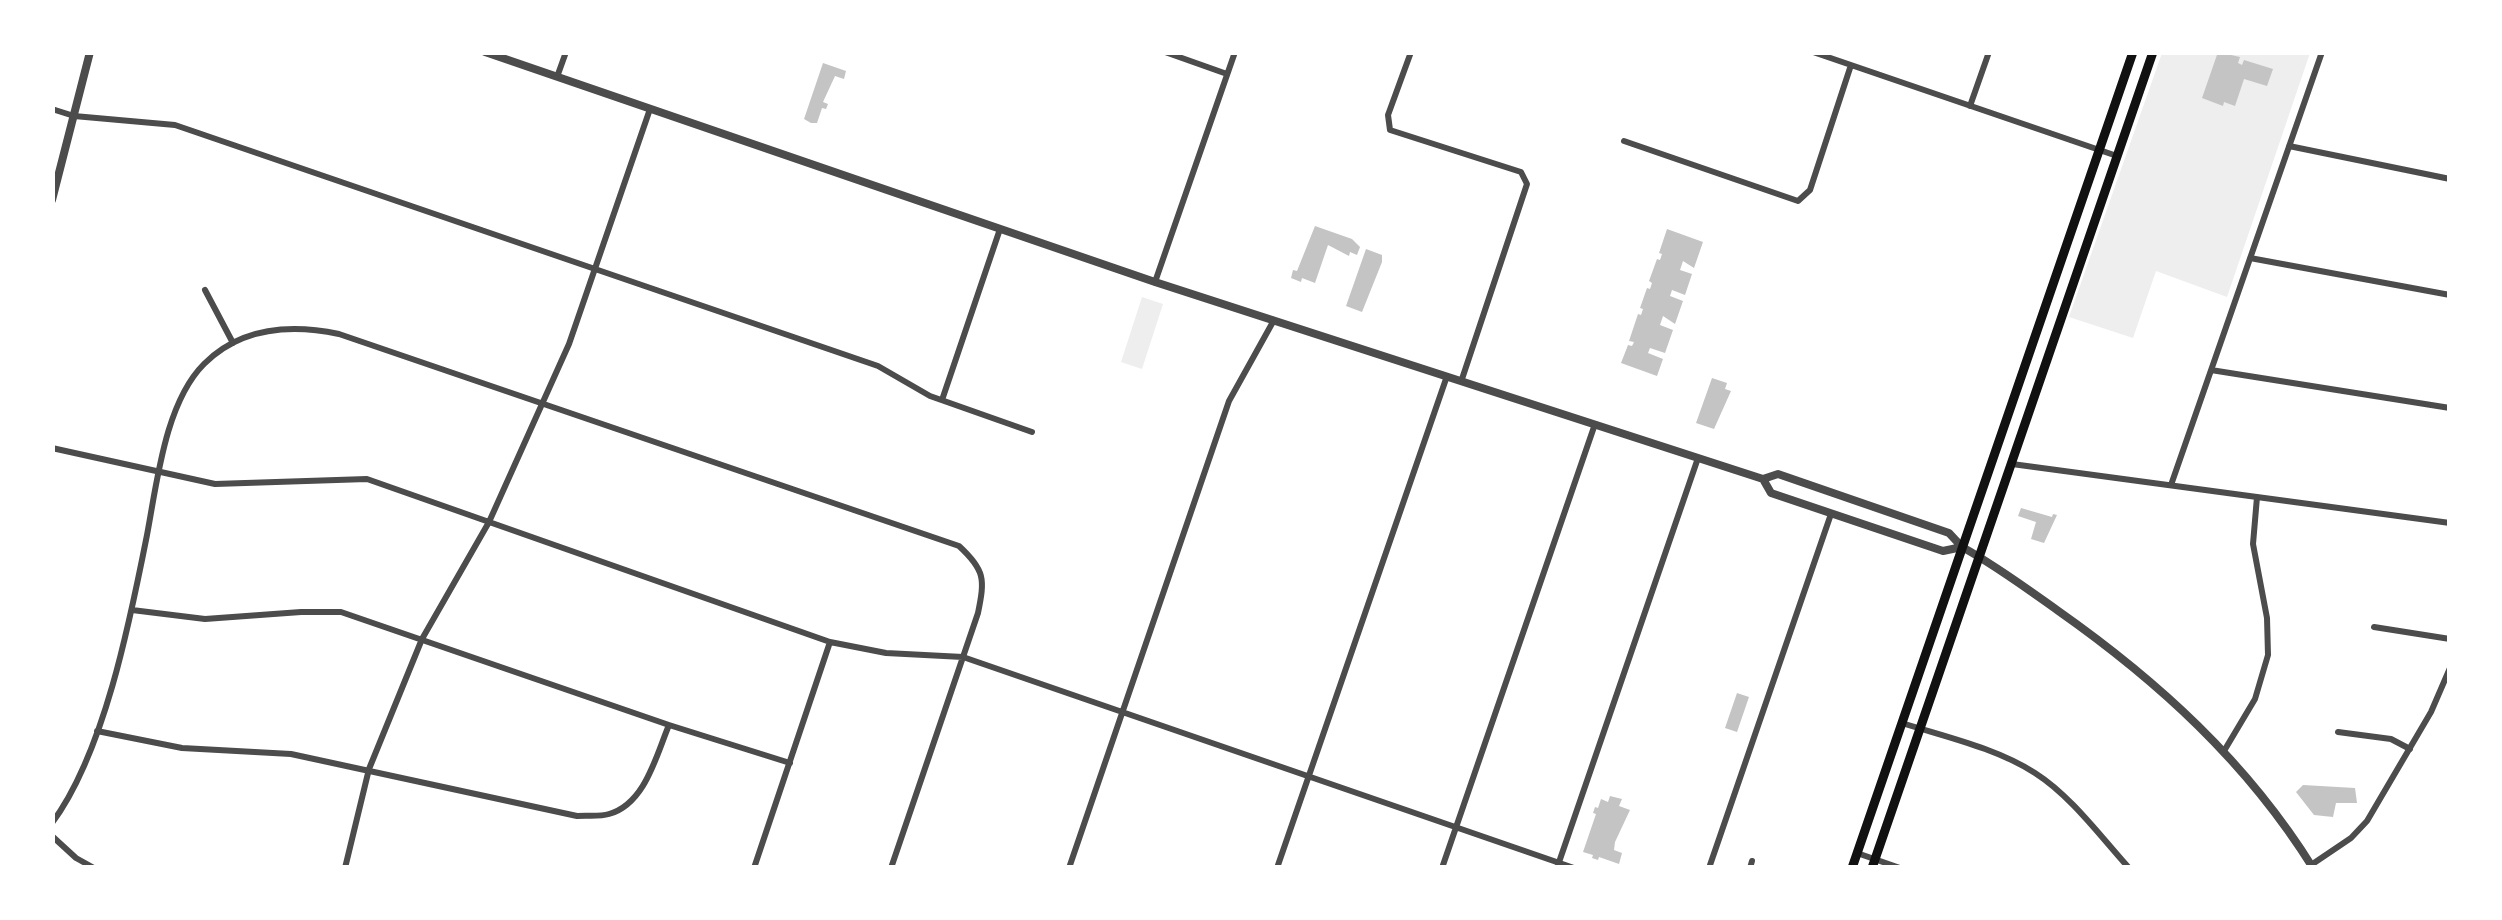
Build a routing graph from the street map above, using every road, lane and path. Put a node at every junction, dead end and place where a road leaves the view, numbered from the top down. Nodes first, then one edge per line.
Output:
1 (90, 52) edge
2 (485, 52) edge
3 (566, 52) edge
4 (1165, 52) edge
5 (1235, 52) edge
6 (1411, 52) edge
7 (1813, 52) edge
8 (1988, 52) edge
9 (2133, 52) edge
10 (2152, 52) edge
11 (2322, 52) edge
12 (1837, 56) edge
13 (1851, 66) junction
14 (1227, 74) junction
15 (557, 77) junction
16 (1970, 106) junction
17 (52, 109) edge
18 (650, 109) junction
19 (74, 116) junction
20 (1624, 142) dead end
21 (2289, 146) junction
22 (2098, 150) junction
23 (2117, 156) junction
24 (2450, 179) edge
25 (52, 200) edge
26 (1000, 229) junction
27 (2250, 258) junction
28 (595, 268) junction
29 (1155, 282) junction
30 (204, 290) dead end
31 (2450, 295) edge
32 (1274, 320) junction
33 (233, 342) junction
34 (2211, 370) junction
35 (1447, 375) junction
36 (1462, 379) junction
37 (942, 400) junction
38 (544, 404) junction
39 (2450, 408) edge
40 (1595, 424) junction
41 (1032, 432) dead end
42 (52, 448) edge
43 (1698, 458) junction
44 (2012, 464) junction
45 (159, 474) junction
46 (1762, 480) junction
47 (2171, 485) junction
48 (2257, 497) junction
49 (1831, 514) junction
50 (489, 522) junction
51 (2450, 523) edge
52 (1962, 548) junction
53 (1981, 558) junction
54 (132, 610) junction
55 (2374, 627) dead end
56 (2450, 638) edge
57 (422, 639) junction
58 (830, 642) junction
59 (964, 657) junction
60 (2450, 668) edge
61 (1122, 713) junction
62 (1902, 722) junction
63 (669, 726) junction
64 (1920, 728) junction
65 (97, 731) junction
66 (2338, 732) dead end
67 (2410, 749) junction
68 (2224, 751) junction
69 (790, 763) junction
70 (369, 769) junction
71 (1308, 776) junction
72 (52, 822) edge
73 (1456, 827) junction
74 (52, 836) edge
75 (1857, 853) junction
76 (1873, 863) edge
77 (1558, 865) edge
78 (2312, 866) edge
79 (94, 868) edge
80 (345, 868) edge
81 (754, 868) edge
82 (891, 868) edge
83 (1068, 868) edge
84 (1276, 868) edge
85 (1442, 868) edge
86 (1574, 868) edge
87 (1709, 868) edge
88 (1852, 868) edge
89 (1900, 868) edge
90 (2130, 868) edge

1 - 19 street
2 - 15 street
3 - 15 street
4 - 14 street
5 - 14 street
6 - 36 street
7 - 12 street
8 - 16 street
9 - 22 main road
10 - 23 main road
11 - 21 street
12 - 13 street
13 - 16 street
13 - 20 street
14 - 29 street
15 - 18 street
16 - 22 street
17 - 19 street
18 - 26 street
18 - 28 street
19 - 25 street
19 - 28 street
21 - 24 street
21 - 27 street
22 - 23 street
22 - 52 main road
23 - 44 main road
26 - 29 street
26 - 37 street
27 - 31 street
27 - 34 street
28 - 37 street
28 - 38 street
29 - 32 street
30 - 33 street
32 - 35 street
32 - 61 street
33 - 38 street
33 - 45 street
34 - 39 street
34 - 47 street
35 - 36 street
35 - 71 street
36 - 40 street
37 - 41 street
38 - 50 street
38 - 59 street
40 - 43 street
40 - 73 street
42 - 45 street
43 - 46 street
43 - 77 street
44 - 47 street
44 - 53 main road
45 - 50 street
45 - 54 street
46 - 49 street
46 - 52 street
47 - 48 street
48 - 51 street
48 - 68 street
49 - 52 street
49 - 87 street
50 - 57 street
50 - 58 street
52 - 53 street
52 - 62 main road
53 - 64 main road
53 - 68 street
54 - 57 street
54 - 65 street
55 - 56 street
57 - 63 street
57 - 70 street
58 - 59 street
58 - 69 street
59 - 61 street
59 - 82 street
60 - 67 street
61 - 71 street
61 - 83 street
62 - 64 street
62 - 75 main road
63 - 69 street
63 - 70 street
64 - 76 main road
64 - 90 street
65 - 70 street
65 - 72 street
66 - 67 street
67 - 78 street
68 - 78 street
69 - 81 street
70 - 80 street
71 - 73 street
71 - 84 street
73 - 77 street
73 - 85 street
74 - 79 street
75 - 76 street
75 - 88 main road
76 - 89 street
77 - 86 street

